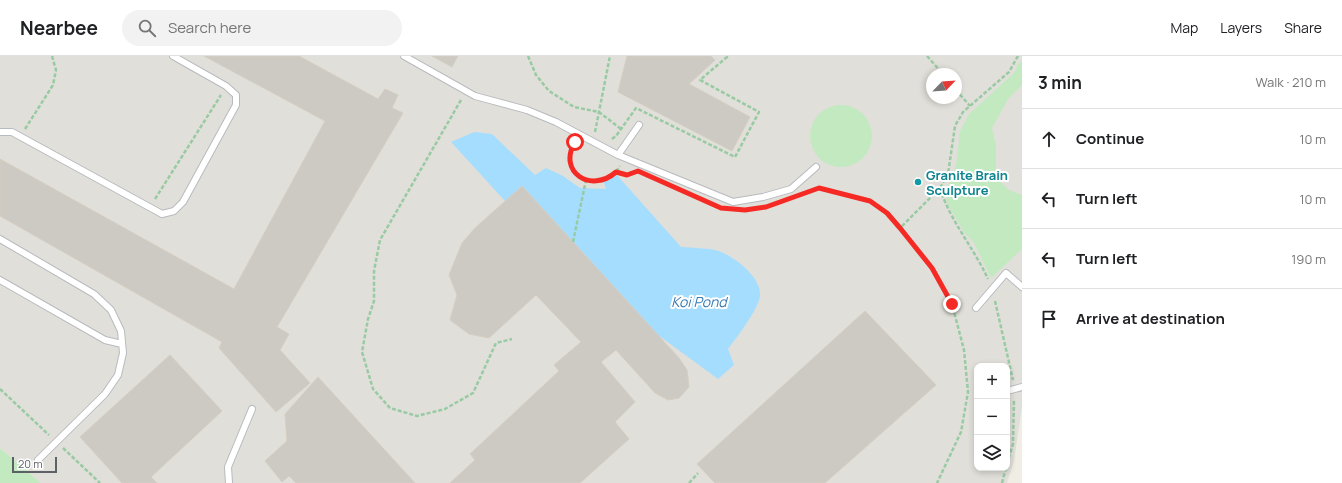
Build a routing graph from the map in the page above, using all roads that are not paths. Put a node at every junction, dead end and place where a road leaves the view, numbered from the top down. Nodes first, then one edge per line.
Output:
1 (173, 56) edge
2 (404, 56) edge
3 (639, 125) dead end
4 (0, 132) edge
5 (618, 155) junction
6 (816, 167) dead end
7 (0, 239) edge
8 (0, 280) edge
9 (1022, 288) edge
10 (976, 308) dead end
11 (122, 344) junction
12 (1022, 387) edge
13 (1010, 390) edge
14 (252, 409) dead end
15 (38, 460) dead end
16 (229, 483) edge

1 - 4 lane
2 - 5 lane
3 - 5 lane
5 - 6 lane
7 - 11 lane
8 - 11 lane
9 - 10 lane
11 - 15 lane
12 - 13 lane
14 - 16 lane

